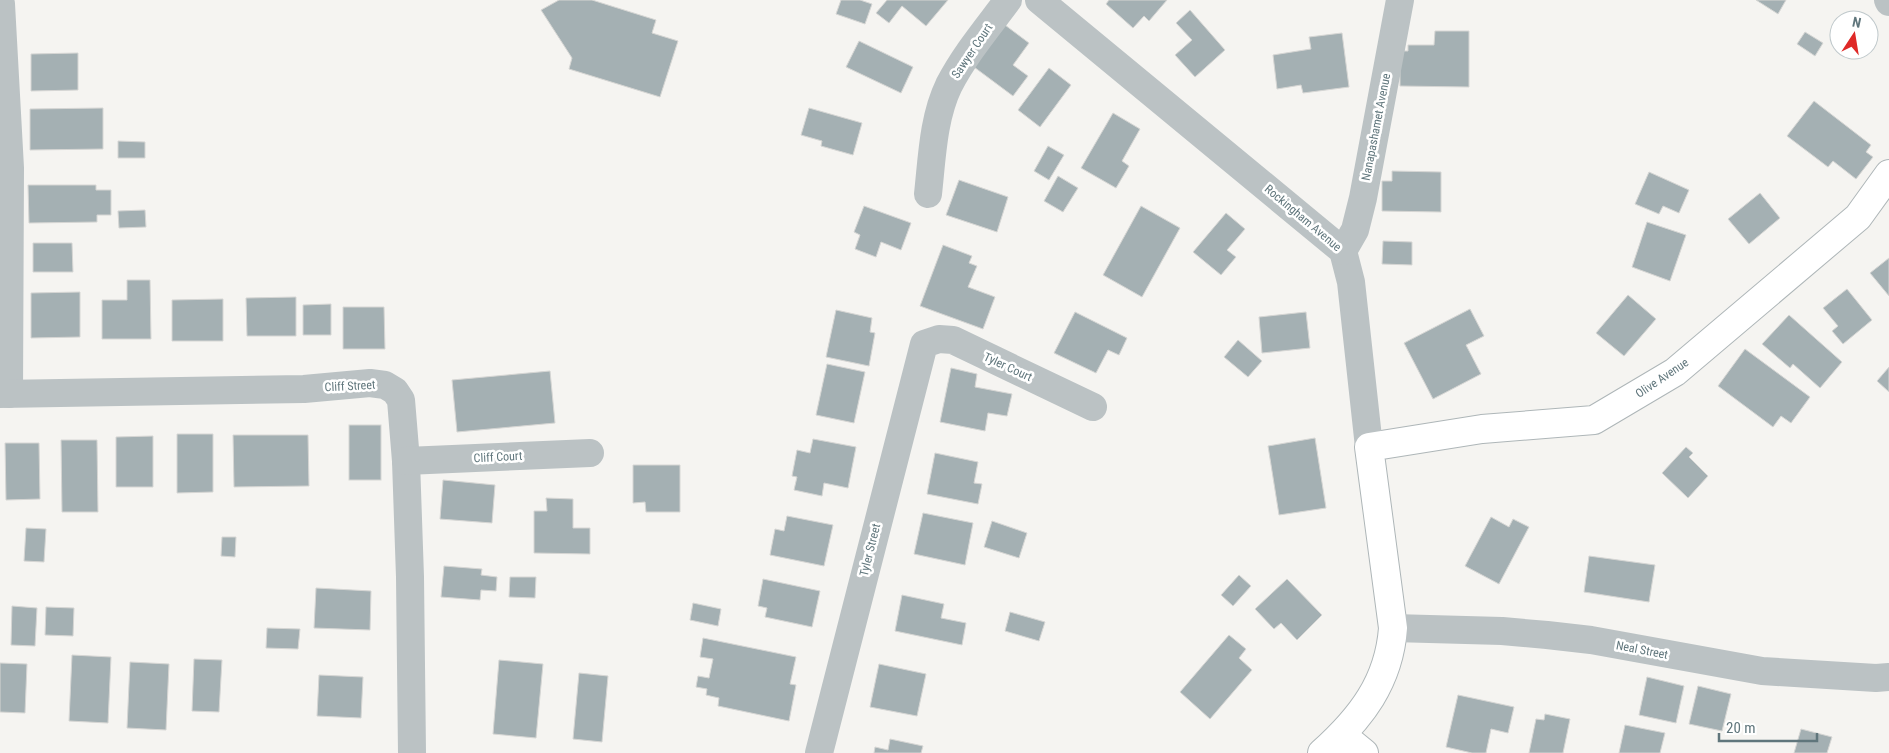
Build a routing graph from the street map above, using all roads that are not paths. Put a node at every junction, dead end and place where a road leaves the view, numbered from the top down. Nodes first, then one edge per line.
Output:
1 (1008, 0) edge
2 (1039, 0) edge
3 (1400, 0) edge
4 (1, 4) edge
5 (1889, 174) edge
6 (928, 194) dead end
7 (1343, 251) junction
8 (922, 347) joint
9 (5, 394) edge
10 (1093, 407) dead end
11 (1369, 447) junction
12 (590, 453) dead end
13 (406, 461) junction
14 (1393, 628) junction
15 (1889, 676) edge
16 (1332, 744) edge
17 (412, 753) edge
18 (819, 753) edge
19 (1364, 753) edge

1 - 6 street, Sawyer Court
2 - 7 street, Rockingham Avenue
3 - 7 street, Nanapashamet Avenue
4 - 9 street
5 - 11 street, Olive Avenue
7 - 11 street, Rockingham Avenue
8 - 10 street, Tyler Court
8 - 18 street, Tyler Street
9 - 13 street, Cliff Street
11 - 14 street, Rockingham Avenue
12 - 13 street, Cliff Court
13 - 17 street, Cliff Street
14 - 15 street, Neal Street
14 - 16 street, Rockingham Avenue
16 - 19 street

